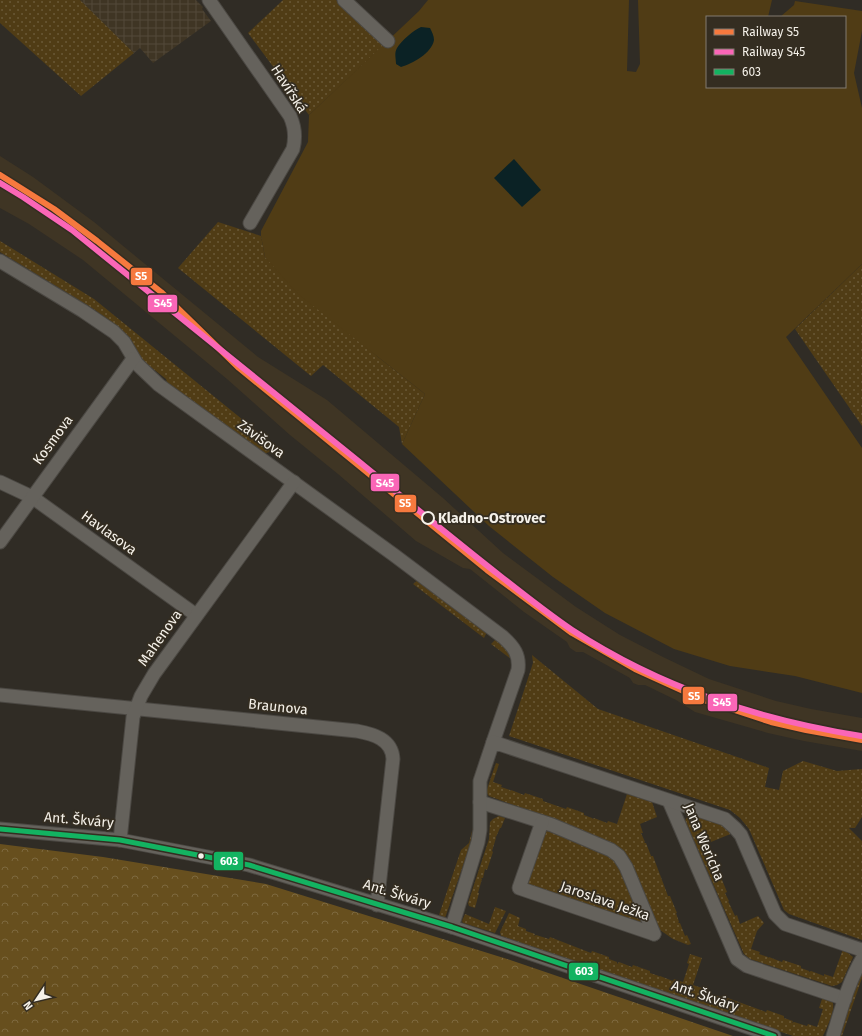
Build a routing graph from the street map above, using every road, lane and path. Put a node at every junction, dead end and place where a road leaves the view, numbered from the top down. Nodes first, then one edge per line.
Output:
1 (209, 0) edge
2 (344, 0) edge
3 (388, 41) dead end
4 (250, 223) dead end
5 (0, 261) edge
6 (133, 359) junction
7 (0, 482) edge
8 (294, 482) junction
9 (32, 497) junction
10 (0, 542) edge
11 (196, 615) junction
12 (0, 695) edge
13 (136, 709) junction
14 (493, 742) junction
15 (669, 801) junction
16 (480, 802) junction
17 (542, 822) junction
18 (0, 829) edge
19 (120, 840) junction
20 (377, 905) junction
21 (452, 927) junction
22 (862, 950) edge
23 (862, 959) edge
24 (845, 999) junction
25 (774, 1036) edge
26 (833, 1036) edge

1 - 4 street, Havířská
2 - 3 street
5 - 6 street, Závišova
6 - 8 street, Závišova
6 - 9 street, Kosmova
7 - 9 street, Havlasova
8 - 11 street, Mahenova
8 - 14 street, Závišova
9 - 10 street, Kosmova
9 - 11 street, Havlasova
11 - 13 street, Mahenova
12 - 13 street, Braunova
13 - 19 street, Mahenova
13 - 20 street, Braunova
14 - 15 street, Jana Wericha
14 - 16 street
15 - 22 street
15 - 24 street, Jana Wericha
16 - 17 street, Jaroslava Ježka
16 - 21 street
17 - 17 street, Jaroslava Ježka
18 - 19 street, Ant. Škváry
19 - 20 street, Ant. Škváry
20 - 21 street, Ant. Škváry
21 - 25 street, Ant. Škváry
23 - 24 street
24 - 26 street

